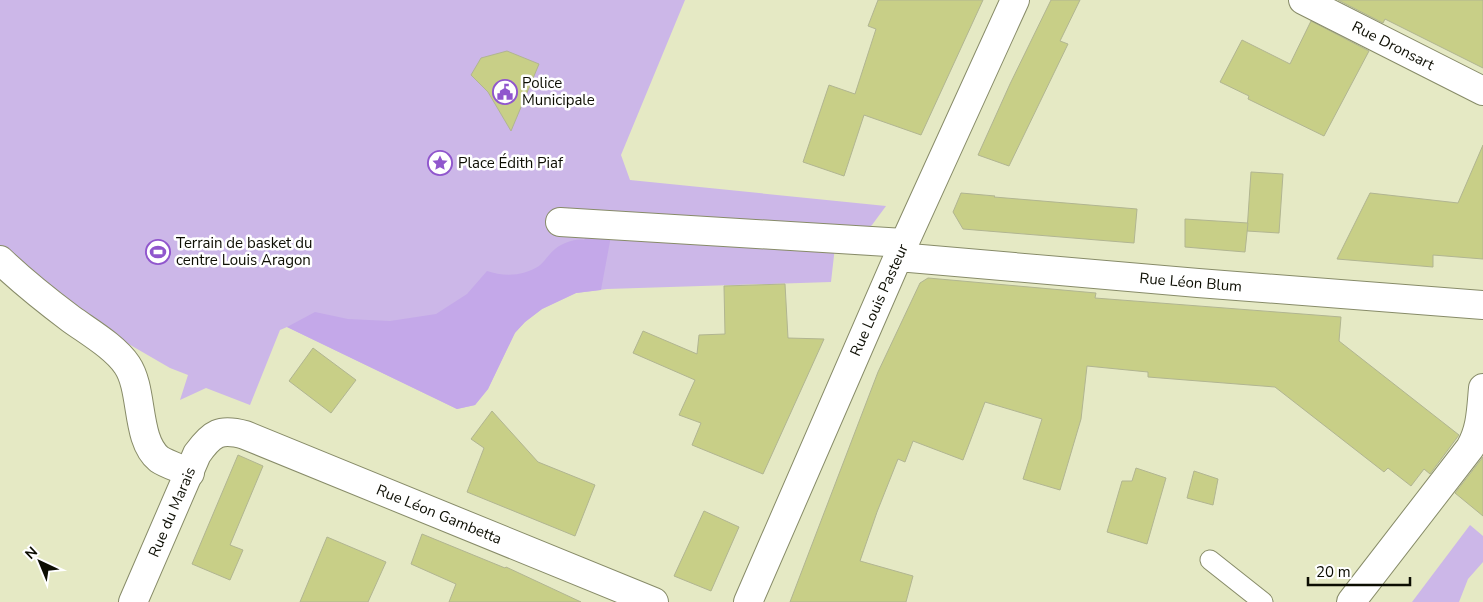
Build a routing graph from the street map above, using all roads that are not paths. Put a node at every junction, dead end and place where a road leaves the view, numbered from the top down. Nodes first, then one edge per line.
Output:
1 (1015, 0) edge
2 (1303, 0) edge
3 (1483, 90) edge
4 (560, 222) dead end
5 (901, 250) junction
6 (0, 260) edge
7 (1483, 305) edge
8 (1483, 388) edge
9 (223, 432) joint
10 (190, 473) junction
11 (1210, 560) dead end
12 (133, 602) edge
13 (654, 602) edge
14 (748, 602) edge
15 (1263, 602) edge
16 (1352, 602) edge

1 - 5 street, Rue Louis Pasteur
2 - 3 street, Rue Dronsart
4 - 5 street, Rue Léon Blum
5 - 7 street, Rue Léon Blum
5 - 14 street, Rue Louis Pasteur
6 - 10 street
8 - 16 street
9 - 10 street, Rue du Marais
9 - 13 street, Rue Léon Gambetta
10 - 12 street, Rue du Marais
11 - 15 lane

